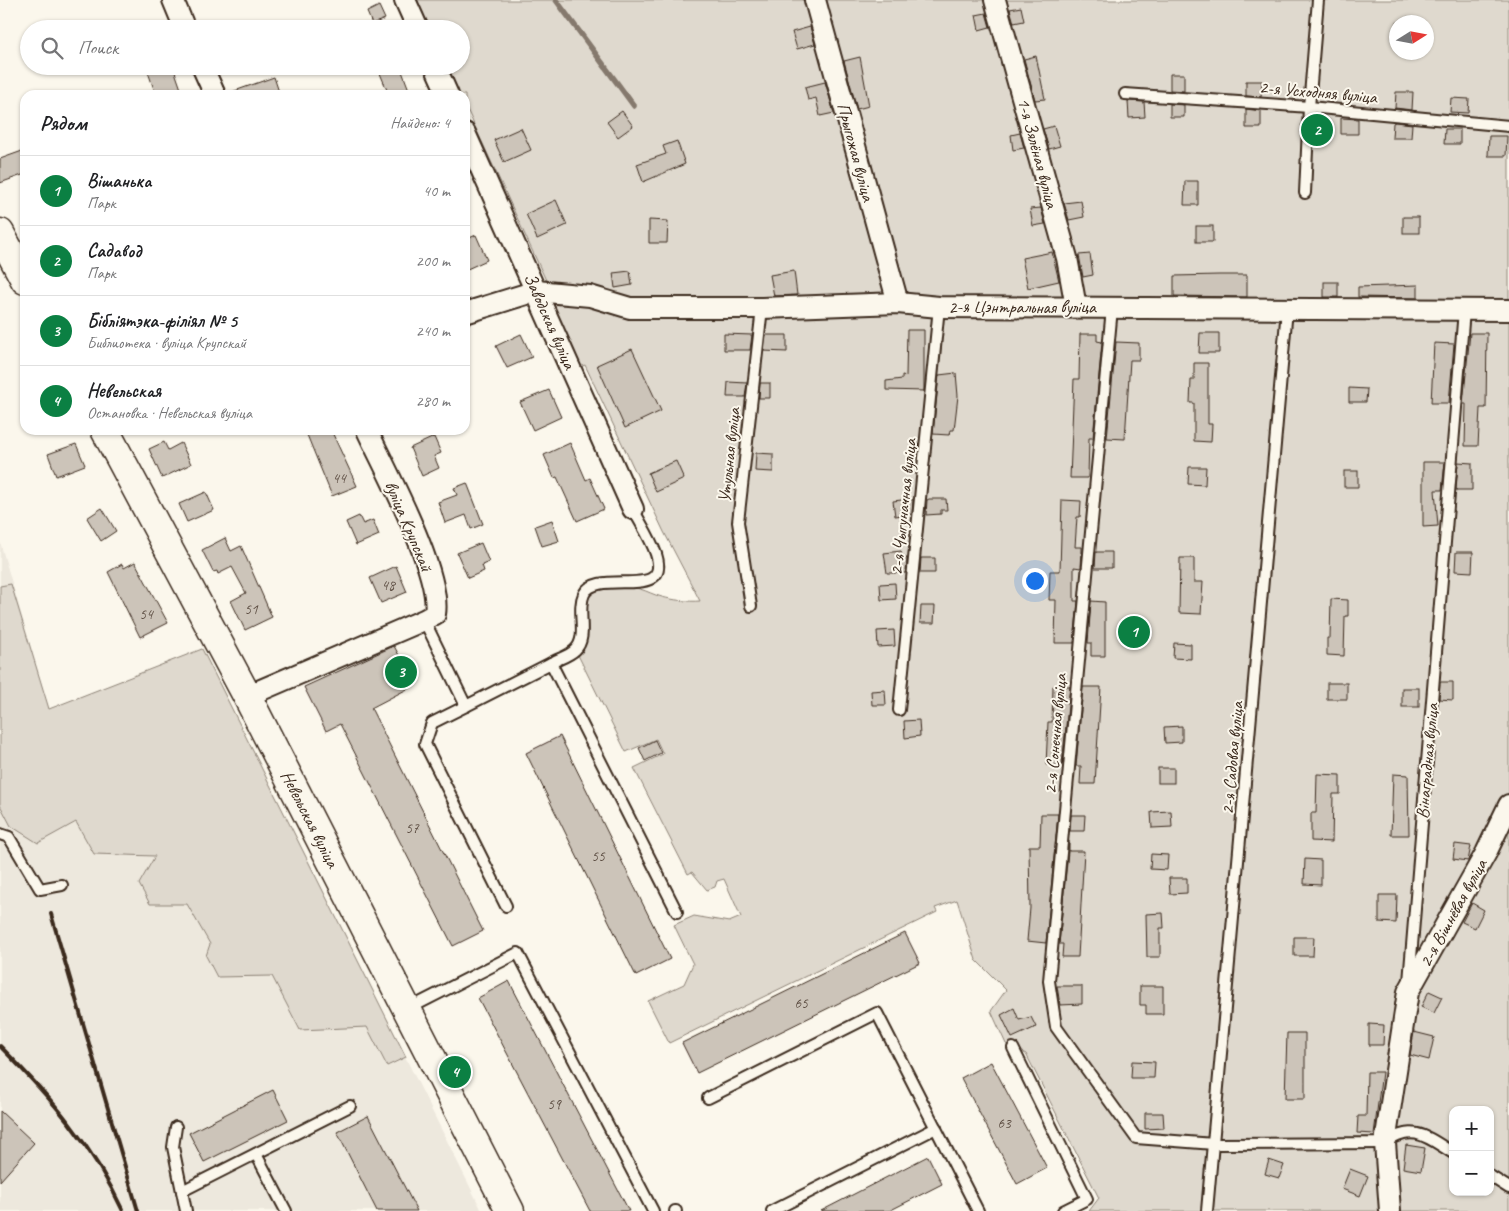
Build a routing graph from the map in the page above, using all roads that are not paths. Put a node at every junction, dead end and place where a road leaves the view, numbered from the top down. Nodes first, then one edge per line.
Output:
1 (173, 0) edge
2 (405, 0) edge
3 (815, 0) edge
4 (996, 0) edge
5 (1318, 0) edge
6 (182, 20) edge
7 (414, 20) edge
8 (206, 75) edge
9 (439, 75) edge
10 (213, 90) edge
11 (446, 90) edge
12 (1125, 94) dead end
13 (1309, 107) junction
14 (1509, 126) edge
15 (470, 144) edge
16 (1305, 193) dead end
17 (0, 233) edge
18 (20, 271) edge
19 (536, 291) junction
20 (898, 304) junction
21 (939, 307) junction
22 (1076, 307) junction
23 (762, 308) junction
24 (1112, 308) junction
25 (1288, 309) junction
26 (1464, 310) junction
27 (1509, 310) edge
28 (470, 311) edge
29 (108, 435) edge
30 (369, 435) edge
31 (633, 510) joint
32 (751, 606) dead end
33 (424, 620) junction
34 (551, 663) junction
35 (247, 696) junction
36 (466, 706) junction
37 (899, 710) dead end
38 (1509, 805) edge
39 (0, 834) edge
40 (62, 885) dead end
41 (506, 906) dead end
42 (677, 912) dead end
43 (1408, 992) junction
44 (406, 1010) junction
45 (1013, 1048) dead end
46 (708, 1098) dead end
47 (350, 1106) dead end
48 (176, 1127) dead end
49 (936, 1128) junction
50 (1386, 1143) junction
51 (1214, 1144) junction
52 (1450, 1151) edge
53 (256, 1154) junction
54 (1494, 1179) edge
55 (1509, 1188) edge
56 (182, 1191) junction
57 (186, 1211) edge
58 (286, 1211) edge
59 (510, 1211) edge
60 (653, 1211) edge
61 (772, 1211) edge
62 (978, 1211) edge
63 (1063, 1211) edge
64 (1207, 1211) edge
65 (1390, 1211) edge

1 - 6 street
2 - 7 street
3 - 20 street, Прыгожая вуліца
4 - 22 street, 1-я Зялёная вуліца
5 - 13 lane
8 - 10 street
9 - 11 street
12 - 13 lane, 2-я Усходняя вуліца
13 - 14 lane, 2-я Усходняя вуліца
13 - 16 lane
15 - 19 street, Заводская вуліца
17 - 18 street
19 - 23 street, 2-я Цэнтральная вуліца
19 - 28 street
19 - 31 street, Заводская вуліца
20 - 21 street, 2-я Цэнтральная вуліца
20 - 23 street, 2-я Цэнтральная вуліца
21 - 22 street, 2-я Цэнтральная вуліца
21 - 37 lane, 2-я Чыгуначная вуліца
22 - 24 street, 2-я Цэнтральная вуліца
23 - 32 lane, Утульная вуліца
24 - 25 street, 2-я Цэнтральная вуліца
24 - 51 lane, 2-я Сонечная вуліца
25 - 26 street, 2-я Цэнтральная вуліца
25 - 51 lane, 2-я Садовая вуліца
26 - 27 street, 2-я Цэнтральная вуліца
26 - 43 lane, Вінаградная вуліца
29 - 35 street, Невельская вуліца
30 - 33 street, вуліца Крупскай
31 - 34 lane
33 - 35 street
33 - 36 lane
34 - 36 lane
34 - 42 lane
35 - 44 street, Невельская вуліца
36 - 41 lane
38 - 43 street, 2-я Вішнёвая вуліца
39 - 40 lane
43 - 50 street, Вінаградная вуліца
44 - 59 street, Невельская вуліца
44 - 60 lane
45 - 63 lane
46 - 49 lane
47 - 53 lane
48 - 56 lane
49 - 61 lane
49 - 62 lane
50 - 51 lane
50 - 52 lane
50 - 65 street, Вінаградная вуліца
51 - 64 lane, 2-я Садовая вуліца
53 - 56 lane
53 - 58 lane
54 - 55 lane
56 - 57 lane

